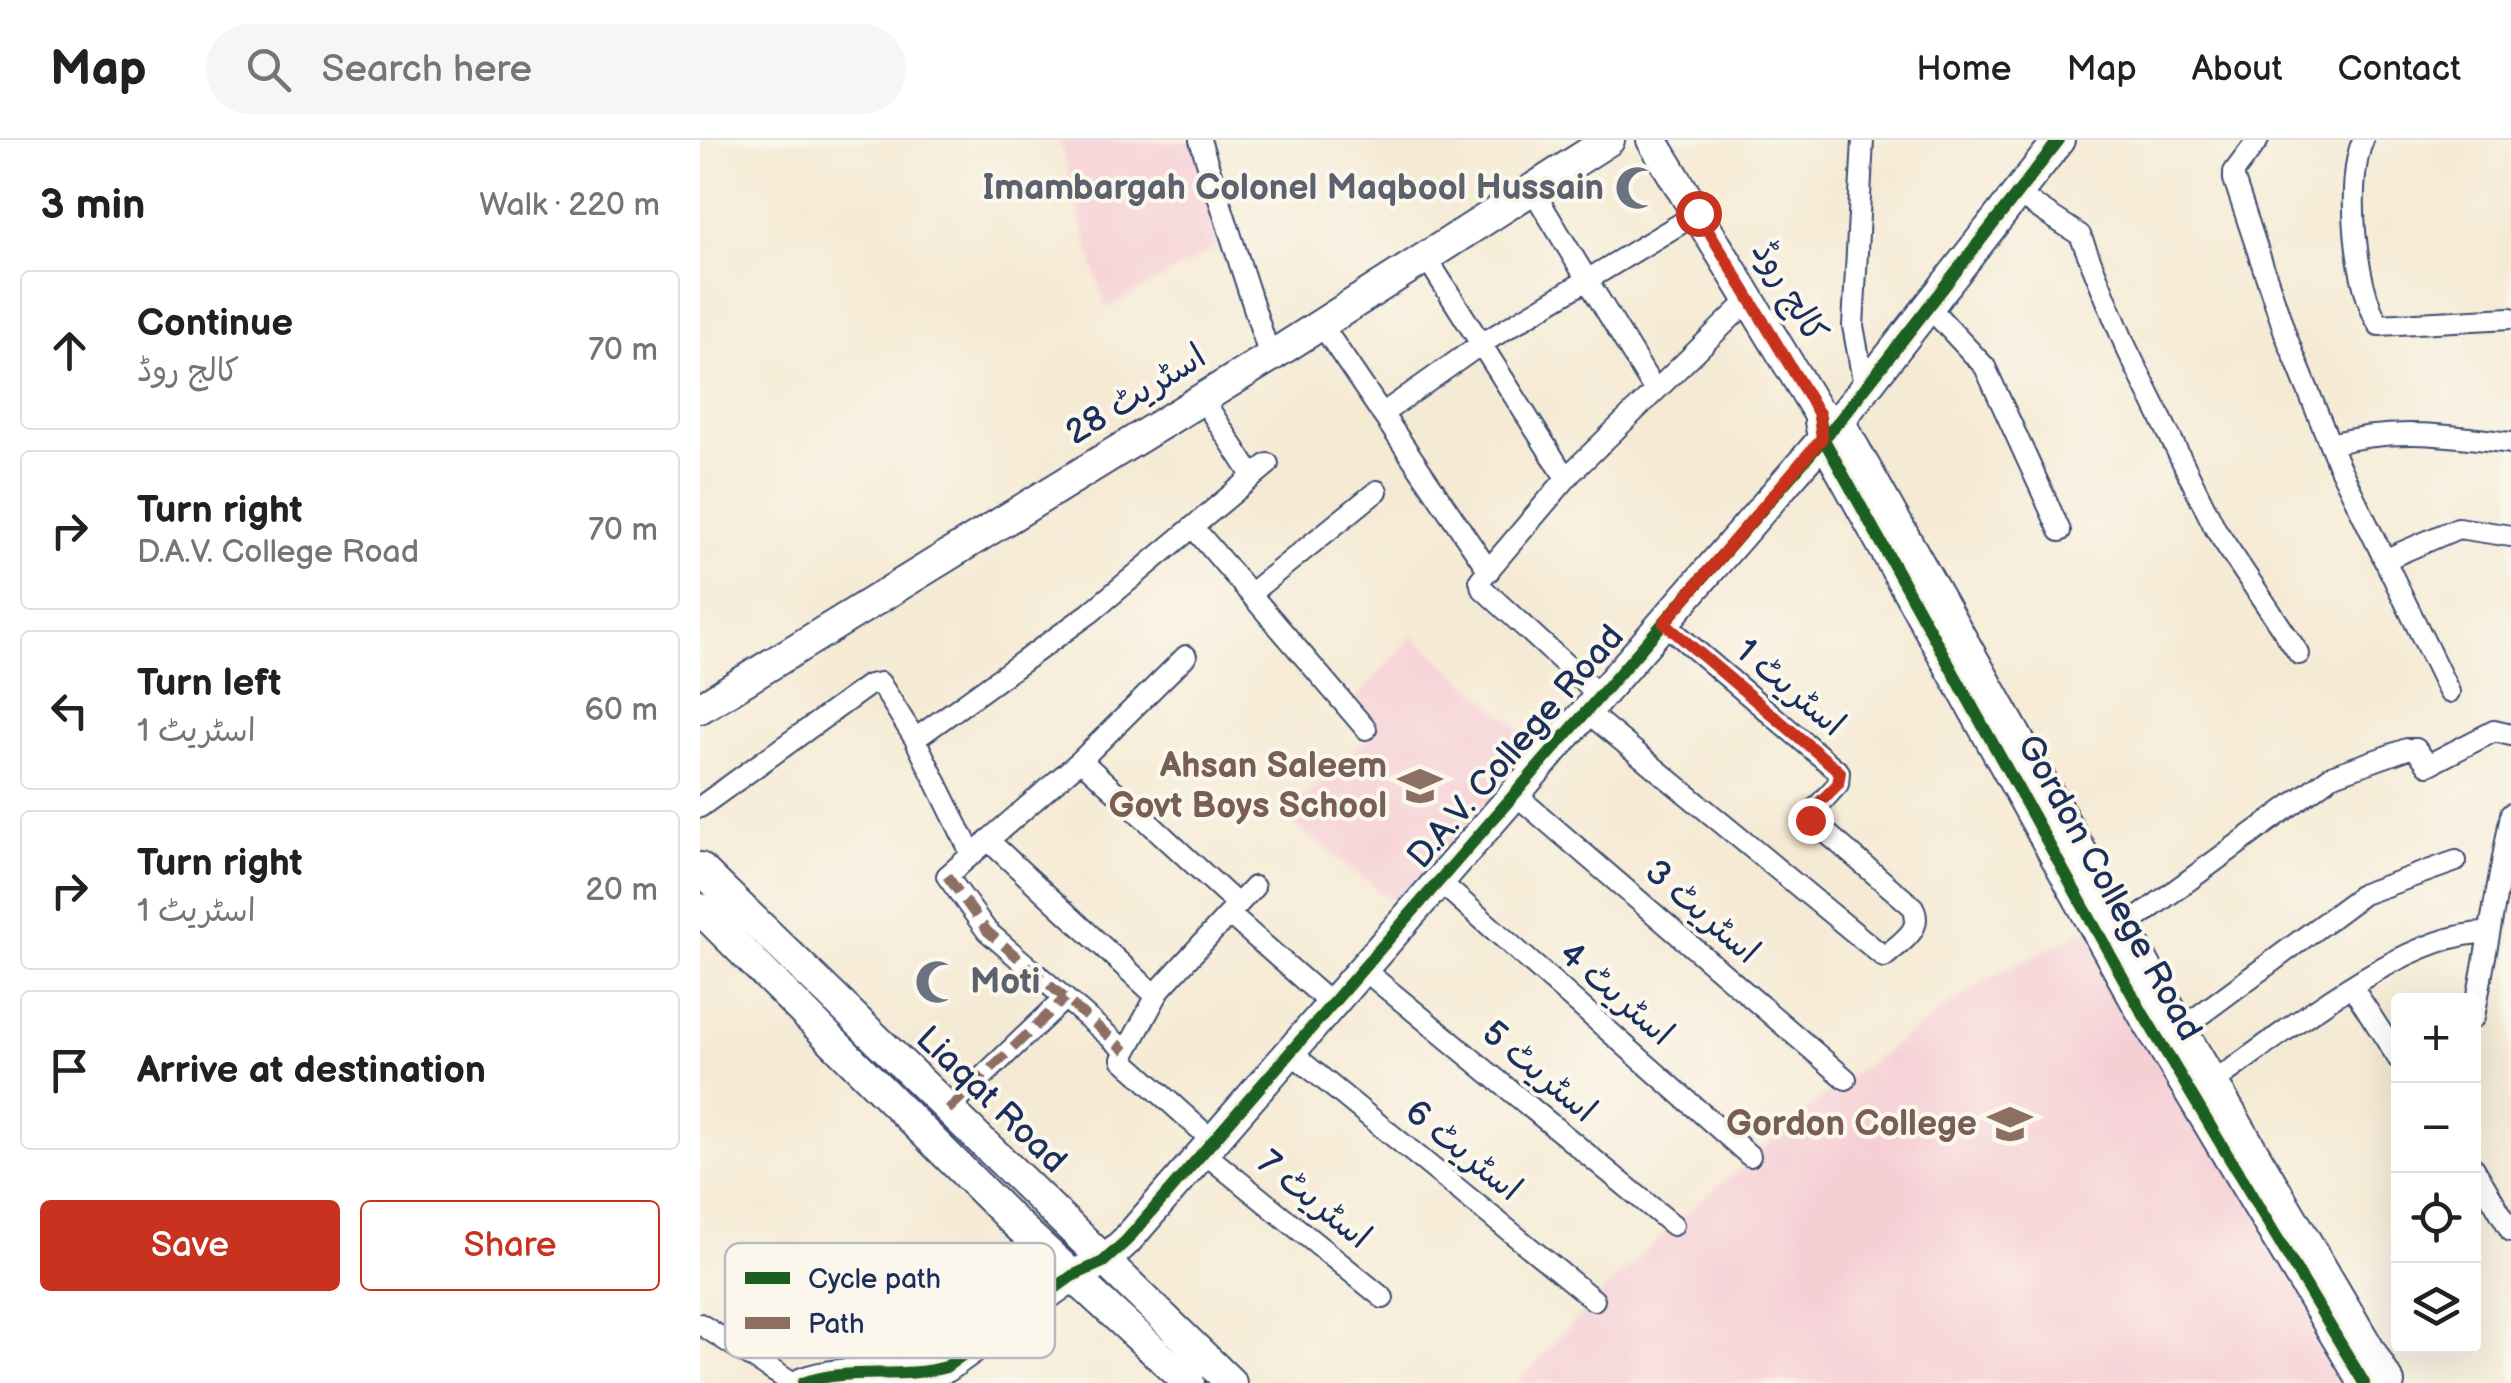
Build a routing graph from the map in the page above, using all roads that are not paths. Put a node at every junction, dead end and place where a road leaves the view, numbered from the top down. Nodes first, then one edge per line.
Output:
1 (1200, 140) edge
2 (1609, 140) edge
3 (1652, 140) edge
4 (1863, 140) edge
5 (2058, 140) edge
6 (2258, 140) edge
7 (2363, 140) edge
8 (1532, 189) junction
9 (2017, 194) junction
10 (1698, 213) junction
11 (1426, 257) junction
12 (1587, 280) junction
13 (1750, 299) junction
14 (1930, 308) junction
15 (2511, 318) edge
16 (1320, 324) junction
17 (1480, 344) junction
18 (1270, 356) junction
19 (1655, 391) junction
20 (1865, 391) junction
21 (1202, 398) junction
22 (1382, 414) junction
23 (1827, 424) junction
24 (2330, 444) junction
25 (2511, 444) edge
26 (1566, 478) junction
27 (1377, 491) dead end
28 (1193, 527) junction
29 (2060, 531) dead end
30 (2511, 536) edge
31 (2384, 560) junction
32 (1489, 570) junction
33 (1252, 592) junction
34 (1664, 623) junction
35 (2299, 654) dead end
36 (1186, 656) dead end
37 (2449, 692) dead end
38 (1594, 704) junction
39 (700, 708) edge
40 (1366, 729) dead end
41 (2511, 735) edge
42 (914, 738) junction
43 (1081, 760) junction
44 (1515, 794) junction
45 (700, 807) edge
46 (2511, 814) edge
47 (988, 840) junction
48 (972, 855) junction
49 (2456, 861) dead end
50 (700, 868) edge
51 (1439, 882) junction
52 (1254, 887) dead end
53 (700, 909) edge
54 (1234, 910) junction
55 (2125, 927) junction
56 (2489, 933) junction
57 (1363, 969) junction
58 (2353, 988) junction
59 (2478, 993) edge
60 (1156, 996) junction
61 (1065, 998) junction
62 (1332, 1004) junction
63 (2182, 1029) junction
64 (2391, 1047) edge
65 (1126, 1050) junction
66 (1290, 1052) junction
67 (1846, 1078) dead end
68 (2213, 1082) junction
69 (948, 1110) junction
70 (1208, 1146) junction
71 (1750, 1156) dead end
72 (2477, 1173) edge
73 (1674, 1224) dead end
74 (2511, 1232) edge
75 (1039, 1243) edge
76 (1055, 1259) edge
77 (1102, 1262) junction
78 (1072, 1276) junction
79 (1055, 1288) edge
80 (1384, 1298) dead end
81 (1594, 1300) dead end
82 (700, 1324) edge
83 (725, 1340) edge
84 (753, 1358) edge
85 (957, 1358) edge
86 (792, 1383) edge
87 (803, 1383) edge
88 (1190, 1383) edge
89 (1231, 1383) edge
90 (2364, 1383) edge
91 (2390, 1383) edge

1 - 18 street
2 - 8 street, اسٹریٹ 28
3 - 10 street, کالج روڈ
4 - 20 street
5 - 9 street, D.A.V. College Road
6 - 24 street
7 - 15 street
8 - 11 street, اسٹریٹ 28
8 - 12 street
9 - 14 street, D.A.V. College Road
9 - 35 street
10 - 12 street
10 - 13 street, کالج روڈ
11 - 16 street, اسٹریٹ 28
11 - 17 street
12 - 17 street
12 - 19 street
13 - 19 street
13 - 23 street, کالج روڈ
14 - 20 street, D.A.V. College Road
14 - 29 street
16 - 18 street, اسٹریٹ 28
16 - 22 street
17 - 22 street
17 - 26 street
18 - 21 street, اسٹریٹ 28
19 - 26 street
20 - 23 street, D.A.V. College Road
21 - 28 street
21 - 39 street, اسٹریٹ 28
22 - 32 street
23 - 34 street, D.A.V. College Road
23 - 55 street, Gordon College Road
23 - 90 street, Gordon College Road
24 - 25 street
24 - 31 street
26 - 32 street
27 - 33 street
28 - 33 street
28 - 42 street
30 - 31 street
31 - 37 street
32 - 38 street
33 - 40 street
34 - 38 street, D.A.V. College Road
34 - 38 street, اسٹریٹ 1
36 - 43 street
38 - 44 street, D.A.V. College Road
41 - 55 street
42 - 45 street
42 - 48 street
43 - 47 street
43 - 54 street
44 - 51 street, D.A.V. College Road
44 - 67 street, اسٹریٹ 3
46 - 56 street
47 - 48 street
47 - 60 street
48 - 61 street
49 - 63 street
50 - 69 street, Liaqat Road
51 - 57 street, D.A.V. College Road
51 - 71 street, اسٹریٹ 4
52 - 54 street
53 - 75 street, Liaqat Road
54 - 60 street
54 - 62 street
55 - 63 street, Gordon College Road
56 - 58 street
56 - 59 street
57 - 62 street, D.A.V. College Road
57 - 73 street, اسٹریٹ 5
58 - 64 street
58 - 68 street
60 - 65 street
61 - 65 street
61 - 69 street
62 - 66 street, D.A.V. College Road
63 - 68 street, Gordon College Road
65 - 70 street, اسٹریٹ 7
66 - 70 street, D.A.V. College Road
66 - 81 street, اسٹریٹ 6
68 - 91 street, Gordon College Road
69 - 77 street, Liaqat Road
70 - 77 street, D.A.V. College Road
70 - 80 street, اسٹریٹ 7
72 - 74 street
76 - 78 street, Liaqat Road
77 - 78 street, D.A.V. College Road
77 - 89 street, Liaqat Road
78 - 79 street, D.A.V. College Road
78 - 88 street, Liaqat Road
82 - 83 street
84 - 86 street
85 - 87 street, D.A.V. College Road

